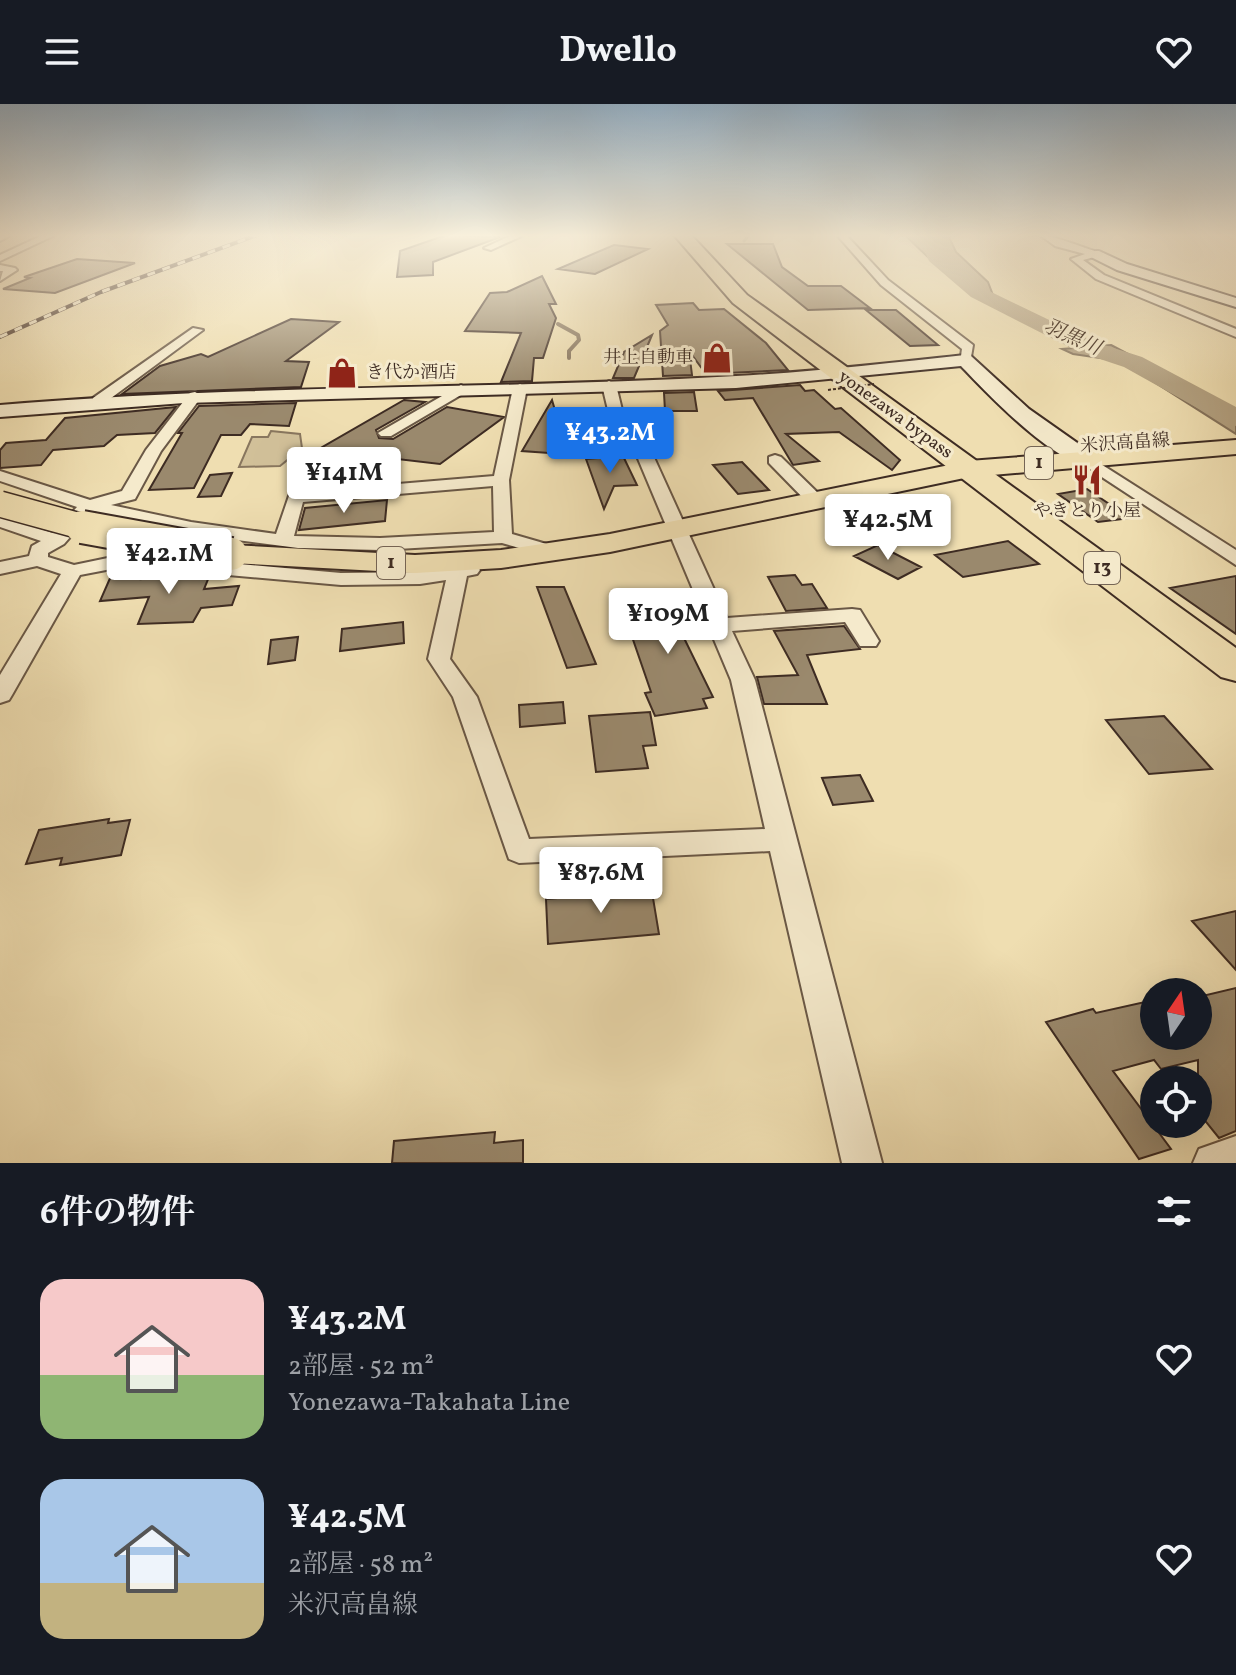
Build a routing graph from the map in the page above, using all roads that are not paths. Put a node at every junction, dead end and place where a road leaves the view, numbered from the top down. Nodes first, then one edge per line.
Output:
1 (727, 284) edge
2 (888, 284) edge
3 (1118, 284) edge
4 (1177, 284) edge
5 (1236, 303) edge
6 (197, 330) dead end
7 (1236, 333) edge
8 (965, 360) junction
9 (832, 381) junction
10 (609, 385) junction
11 (520, 388) junction
12 (461, 389) junction
13 (195, 396) junction
14 (98, 401) junction
15 (0, 411) edge
16 (386, 433) dead end
17 (1236, 436) edge
18 (1236, 447) edge
19 (1089, 452) junction
20 (775, 460) dead end
21 (969, 469) junction
22 (0, 476) edge
23 (501, 480) junction
24 (815, 500) junction
25 (0, 504) edge
26 (89, 505) junction
27 (0, 521) edge
28 (677, 528) junction
29 (57, 540) junction
30 (284, 540) junction
31 (502, 548) junction
32 (1236, 559) edge
33 (38, 560) junction
34 (0, 568) edge
35 (73, 571) junction
36 (458, 572) junction
37 (721, 625) junction
38 (868, 641) dead end
39 (1236, 668) edge
40 (0, 695) edge
41 (782, 839) junction
42 (1236, 1156) edge
43 (862, 1163) edge
44 (1213, 1163) edge

1 - 9 highway, yonezawa bypass / 13
2 - 8 street
3 - 7 street
4 - 5 street
6 - 14 street
8 - 9 street
8 - 19 street
9 - 10 street
9 - 21 highway, yonezawa bypass / 13
10 - 11 street
10 - 28 street
11 - 12 street
11 - 23 street
12 - 13 street
12 - 16 street
13 - 14 street
13 - 26 street
14 - 15 street
17 - 19 main road, 米沢高畠線 / 1
18 - 19 main road, 米沢高畠線 / 1
19 - 21 main road, 米沢高畠線 / 1
19 - 32 street
20 - 24 street
21 - 24 main road, 米沢高畠線 / 1
21 - 39 highway, yonezawa bypass / 13
22 - 26 street
23 - 30 street
23 - 31 street
24 - 28 main road, 米沢高畠線 / 1
25 - 31 main road, 1, bridge
26 - 29 street
26 - 30 street
27 - 29 street
28 - 31 main road, 1
28 - 37 street
29 - 33 street
30 - 31 street
31 - 36 street
33 - 34 street
33 - 35 street
35 - 36 street
35 - 40 street
36 - 41 street
37 - 38 street
37 - 41 street
41 - 43 street
42 - 44 street

